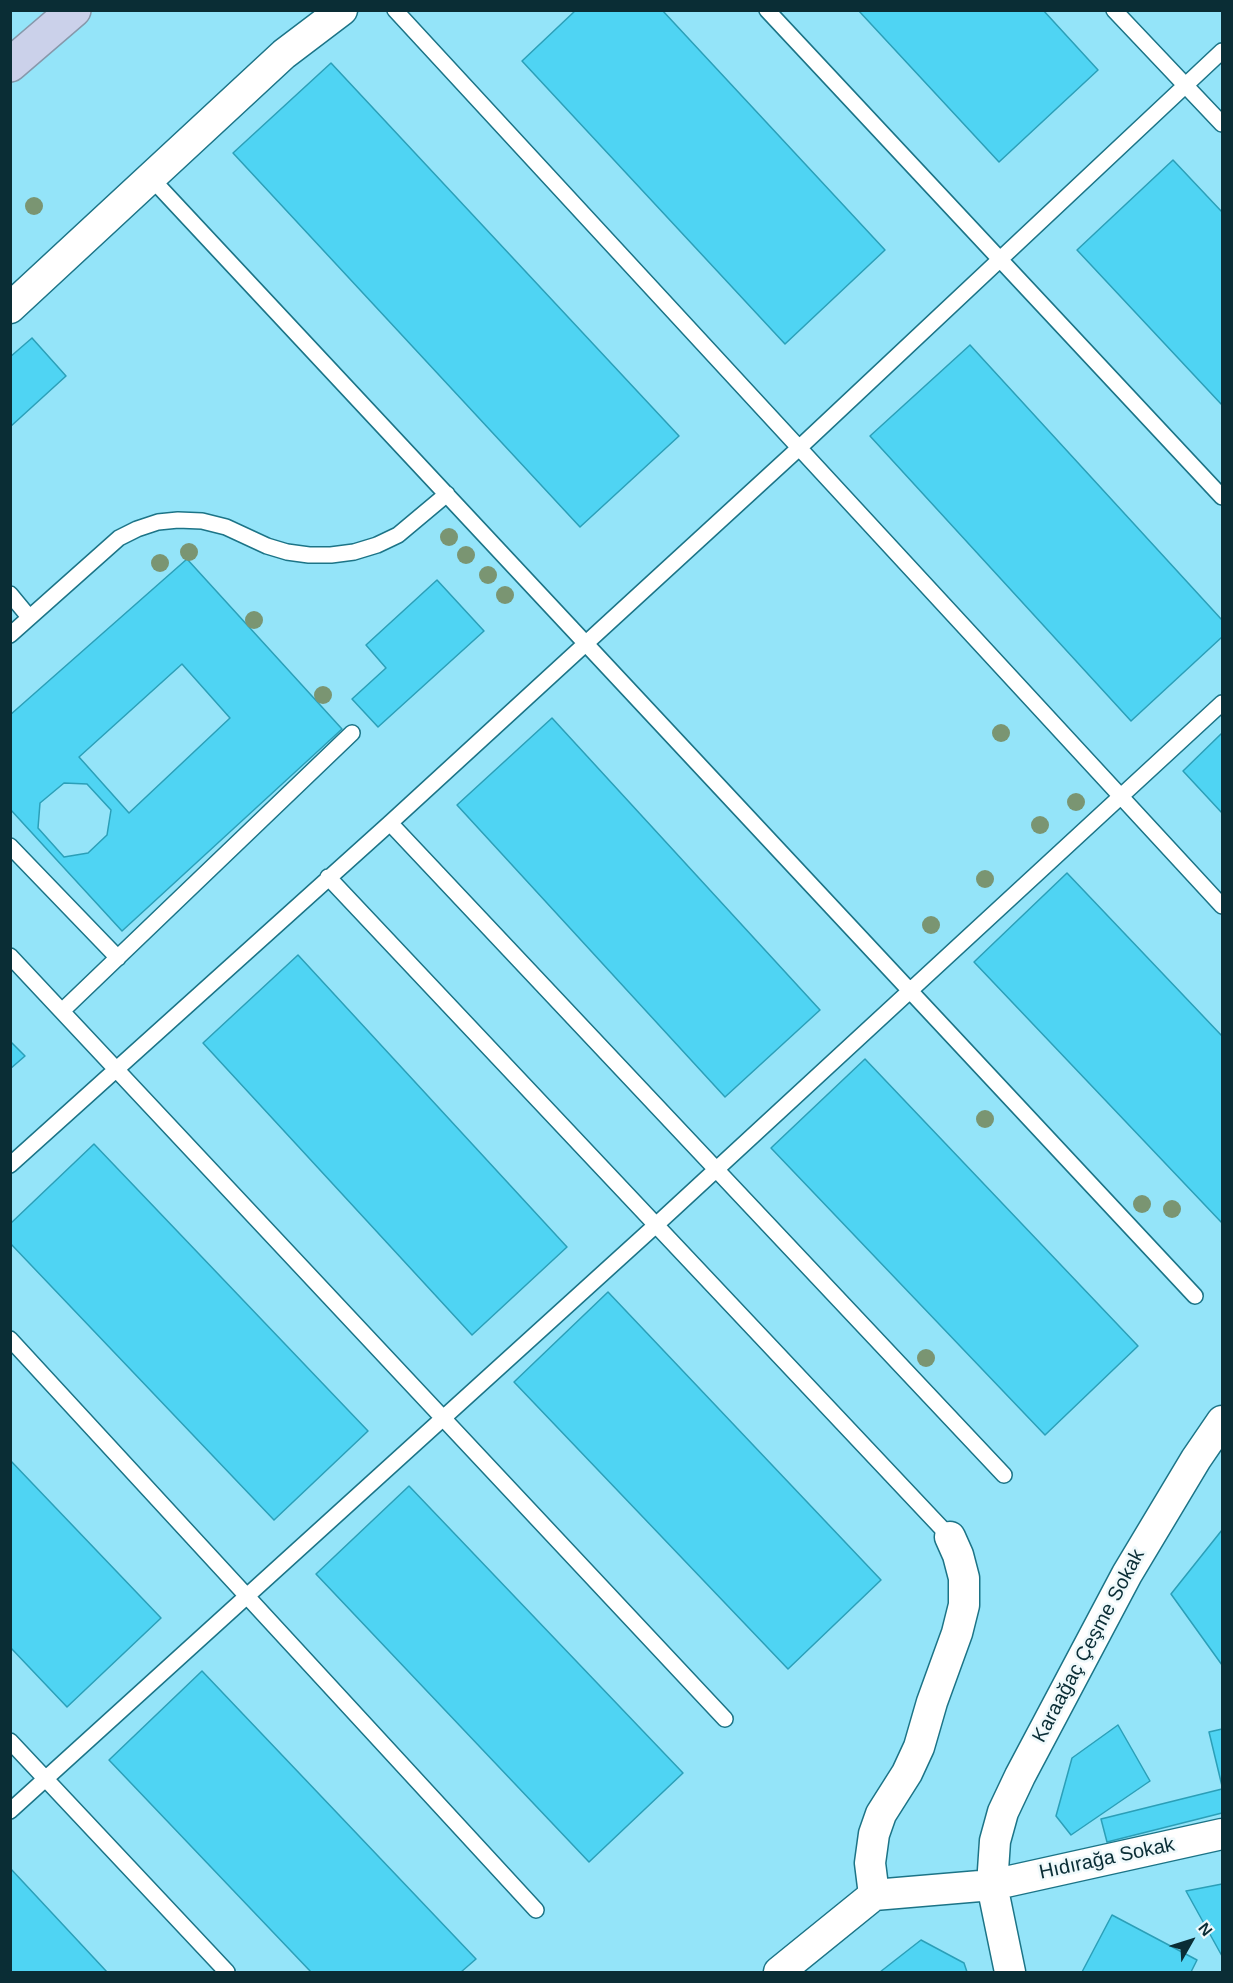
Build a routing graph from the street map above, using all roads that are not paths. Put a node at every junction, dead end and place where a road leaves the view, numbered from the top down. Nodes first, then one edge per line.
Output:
1 (74, 10) edge
2 (342, 10) edge
3 (395, 10) edge
4 (767, 10) edge
5 (1114, 10) edge
6 (1222, 51) edge
7 (10, 65) edge
8 (1186, 86) junction
9 (1222, 124) edge
10 (152, 179) junction
11 (1000, 260) junction
12 (10, 308) edge
13 (799, 448) junction
14 (447, 494) junction
15 (1222, 497) edge
16 (10, 594) edge
17 (29, 617) junction
18 (10, 636) edge
19 (585, 642) junction
20 (1222, 704) edge
21 (352, 733) dead end
22 (1122, 797) junction
23 (390, 823) junction
24 (10, 846) edge
25 (328, 877) junction
26 (1222, 906) edge
27 (10, 956) edge
28 (117, 958) junction
29 (909, 990) junction
30 (62, 1011) junction
31 (117, 1069) junction
32 (10, 1166) edge
33 (716, 1169) junction
34 (656, 1224) junction
35 (1195, 1296) dead end
36 (10, 1339) edge
37 (443, 1417) junction
38 (1222, 1421) edge
39 (1004, 1475) dead end
40 (950, 1537) joint
41 (247, 1596) junction
42 (726, 1719) dead end
43 (10, 1741) edge
44 (46, 1779) junction
45 (10, 1811) edge
46 (1222, 1834) edge
47 (992, 1885) junction
48 (874, 1895) junction
49 (537, 1910) dead end
50 (227, 1972) edge
51 (778, 1972) edge
52 (1011, 1972) edge

1 - 7 highway
2 - 10 street
3 - 13 lane
4 - 11 lane
5 - 8 lane
6 - 8 lane
8 - 9 lane
8 - 11 lane
10 - 12 street
10 - 14 lane
11 - 13 lane
11 - 15 lane
13 - 19 lane
13 - 22 lane
14 - 17 lane
14 - 19 lane
16 - 17 lane
17 - 18 lane
19 - 23 lane
19 - 29 lane
20 - 22 lane
21 - 28 lane
22 - 26 lane
22 - 29 lane
23 - 25 lane
23 - 33 lane
24 - 28 lane
25 - 31 lane
25 - 34 lane
27 - 30 lane
28 - 30 lane
29 - 33 lane
29 - 35 lane
30 - 31 lane
31 - 32 lane
31 - 37 lane
33 - 34 lane
33 - 39 lane
34 - 37 lane
34 - 40 lane
36 - 41 lane
37 - 41 lane
37 - 42 lane
38 - 47 street, Karaağaç Çeşme Sokak
40 - 48 street
41 - 44 lane
41 - 49 lane
43 - 44 lane
44 - 45 lane
44 - 50 lane
46 - 47 street, Hıdırağa Sokak
47 - 48 street, Hıdırağa Sokak
47 - 52 street, Karaağaç Çeşme Sokak
48 - 51 street

